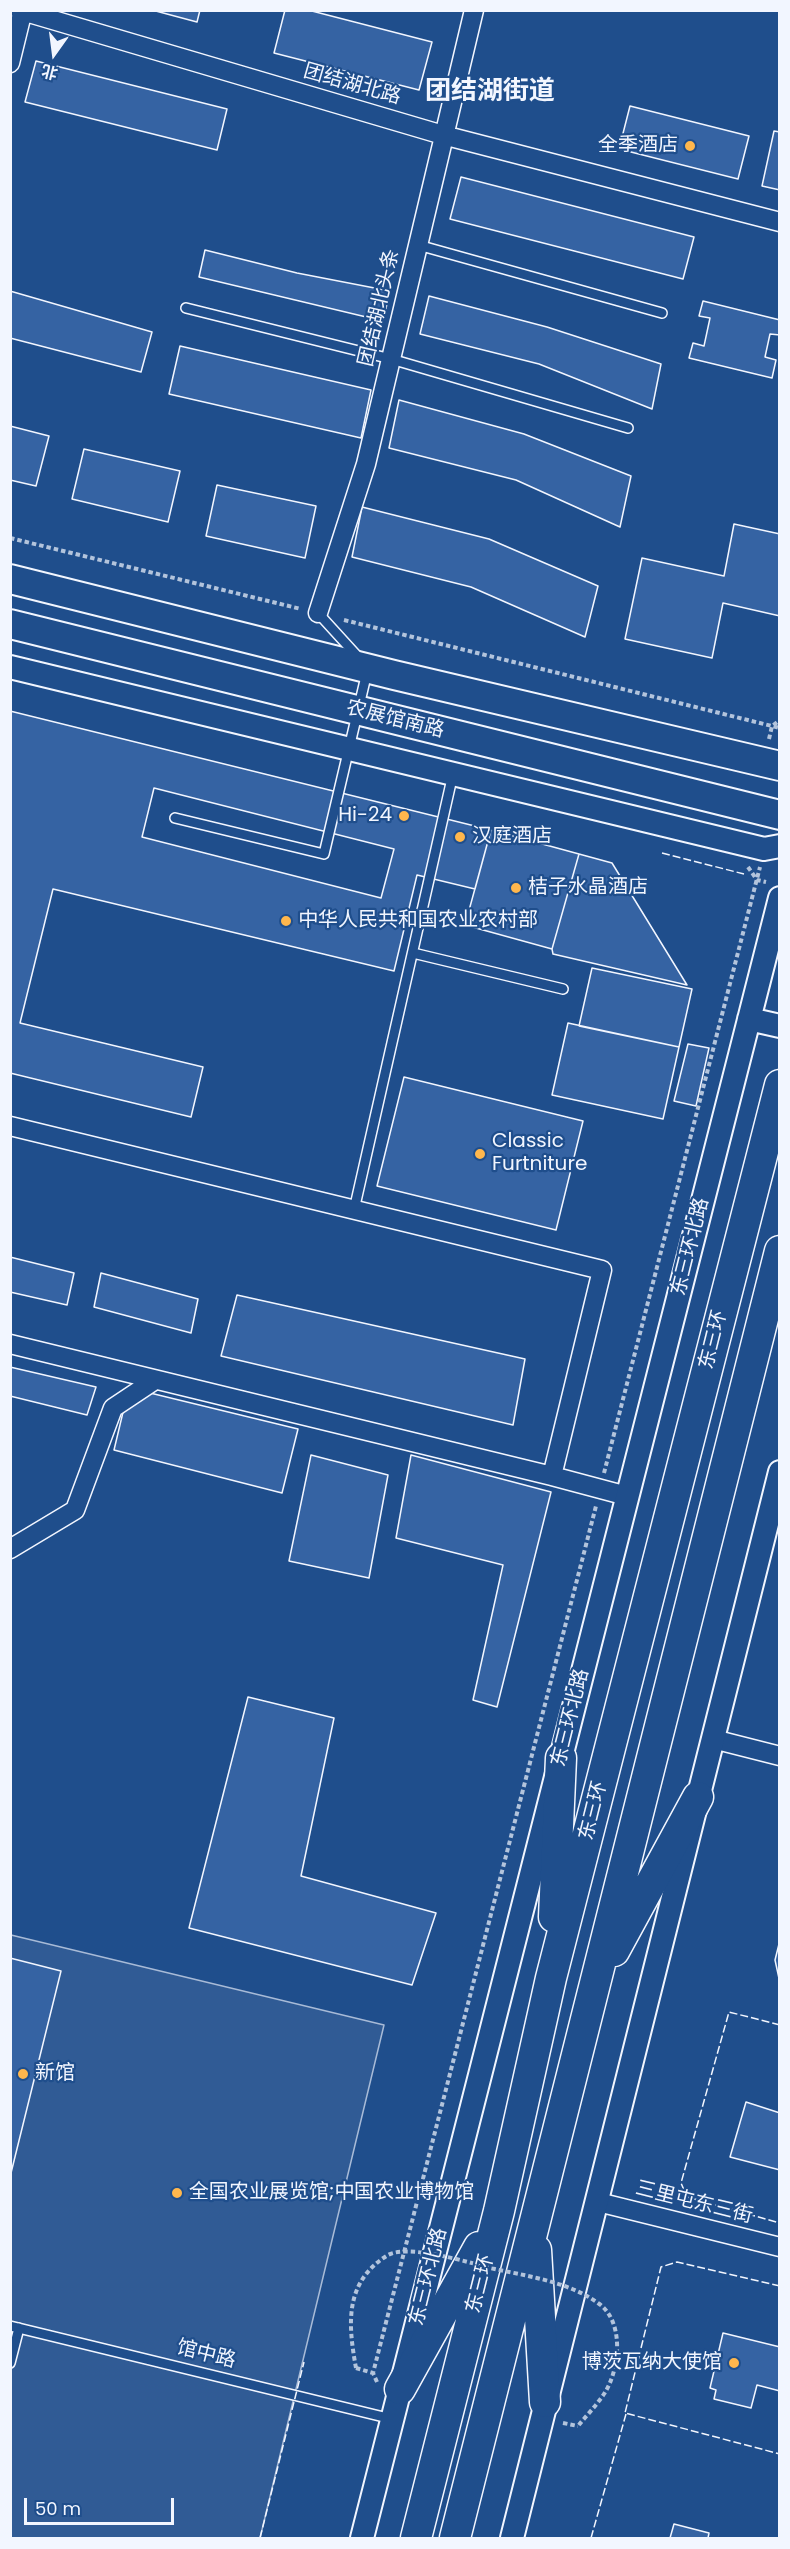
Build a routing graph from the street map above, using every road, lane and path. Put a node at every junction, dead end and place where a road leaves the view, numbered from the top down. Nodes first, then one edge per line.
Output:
1 (474, 10) edge
2 (22, 11) edge
3 (10, 63) edge
4 (443, 135) junction
5 (780, 222) edge
6 (418, 245) junction
7 (186, 308) dead end
8 (662, 313) dead end
9 (391, 359) junction
10 (628, 428) dead end
11 (10, 538) edge
12 (10, 579) edge
13 (318, 613) junction
14 (10, 624) edge
15 (10, 667) edge
16 (368, 668) junction
17 (358, 711) junction
18 (780, 728) edge
19 (349, 749) junction
20 (780, 765) edge
21 (453, 774) junction
22 (780, 815) edge
23 (175, 818) dead end
24 (772, 847) edge
25 (780, 898) edge
26 (413, 953) junction
27 (563, 989) dead end
28 (749, 1019) junction
29 (780, 1026) edge
30 (779, 1089) edge
31 (10, 1126) edge
32 (354, 1210) junction
33 (780, 1251) edge
34 (10, 1344) edge
35 (155, 1380) junction
36 (780, 1472) edge
37 (552, 1476) junction
38 (600, 1490) junction
39 (627, 1496) junction
40 (10, 1549) edge
41 (713, 1739) junction
42 (780, 1756) edge
43 (561, 1758) junction
44 (698, 1797) junction
45 (551, 1978) junction
46 (593, 1987) junction
47 (598, 2202) junction
48 (499, 2211) junction
49 (534, 2219) junction
50 (780, 2247) edge
51 (15, 2327) edge
52 (10, 2363) edge
53 (373, 2373) junction
54 (400, 2389) junction
55 (545, 2402) junction
56 (392, 2419) junction
57 (578, 2426) dead end
58 (362, 2538) edge
59 (416, 2538) edge
60 (455, 2538) edge
61 (512, 2538) edge

1 - 4 street, 团结湖北头条
2 - 3 street
2 - 4 street, 团结湖北路
4 - 5 street, 团结湖北路
4 - 6 street, 团结湖北头条
6 - 8 lane
6 - 9 street, 团结湖北头条
7 - 9 lane
9 - 10 lane
9 - 13 street, 团结湖北头条
11 - 13 path
12 - 16 main road
13 - 16 lane
13 - 18 path
14 - 17 main road, 农展馆南路
15 - 19 street, 农展馆南路
16 - 17 lane
16 - 20 main road
17 - 19 lane
17 - 22 main road, 农展馆南路
19 - 21 street, 农展馆南路
19 - 23 lane
21 - 24 street, 农展馆南路
21 - 26 lane
24 - 38 path
25 - 28 street, 东三环北路
26 - 27 lane
26 - 32 lane
28 - 29 street
28 - 39 street, 东三环北路
30 - 45 highway, 东三环
31 - 32 street
32 - 37 street
33 - 46 highway, 东三环
34 - 35 street
35 - 37 street
35 - 40 street
36 - 41 street
37 - 38 street
38 - 39 street
38 - 53 path
39 - 43 street, 东三环北路
41 - 42 street
41 - 44 street
43 - 45 highway
43 - 54 street, 东三环北路
44 - 46 highway
44 - 47 street
45 - 48 highway, 东三环
46 - 49 highway, 东三环
47 - 50 street, 三里屯东三街
47 - 55 street
48 - 54 highway
48 - 59 highway, 东三环
49 - 55 highway
49 - 60 highway, 东三环
51 - 52 lane
51 - 56 lane, 馆中路
53 - 56 path
53 - 57 path, bridge
54 - 56 street, 东三环北路
55 - 61 street
56 - 58 street, 东三环北路

